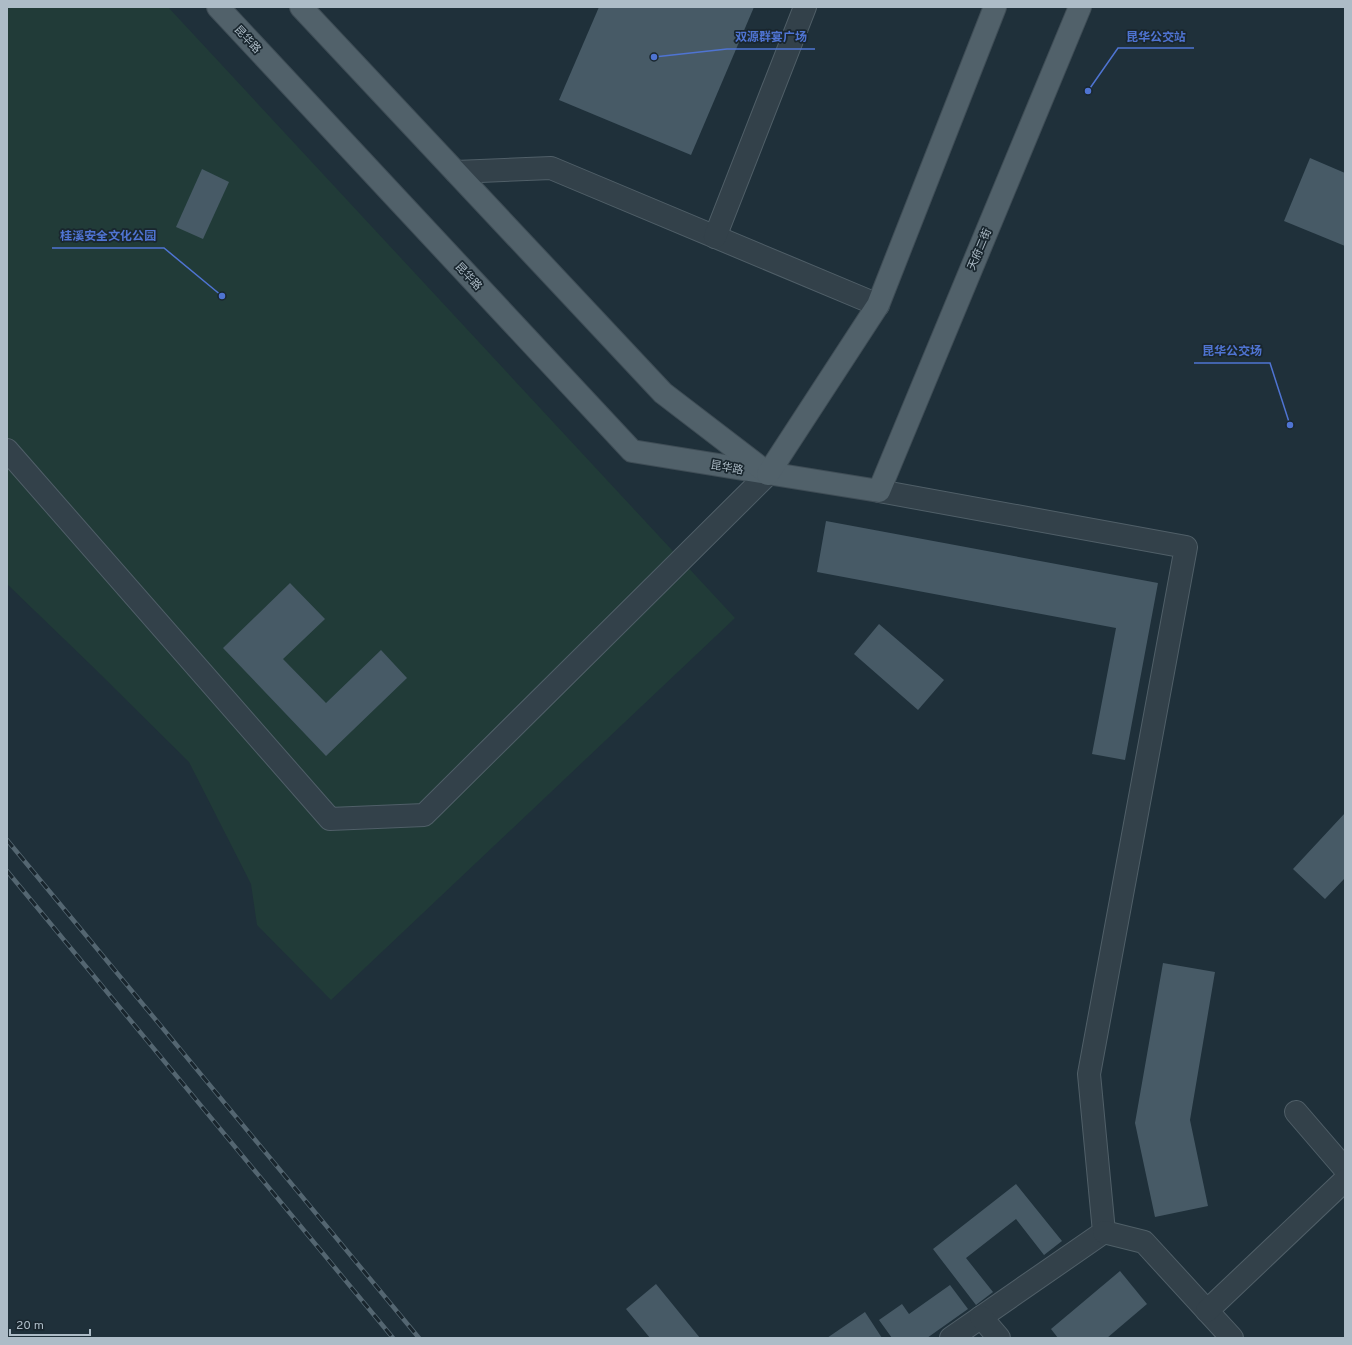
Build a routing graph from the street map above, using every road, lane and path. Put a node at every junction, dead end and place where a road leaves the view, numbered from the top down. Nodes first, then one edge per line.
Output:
1 (218, 7) edge
2 (301, 7) edge
3 (805, 7) edge
4 (995, 7) edge
5 (1080, 7) edge
6 (456, 172) junction
7 (715, 237) junction
8 (878, 305) junction
9 (7, 450) edge
10 (768, 474) junction
11 (878, 491) junction
12 (1296, 1112) dead end
13 (1345, 1169) edge
14 (1345, 1180) edge
15 (1104, 1232) junction
16 (1207, 1311) junction
17 (981, 1317) junction
18 (951, 1338) edge
19 (998, 1338) edge
20 (1232, 1338) edge

1 - 10 main road, 昆华路
2 - 6 main road, 昆华路
3 - 7 street
4 - 8 main road
5 - 11 main road, 天府二街
6 - 7 street
6 - 10 main road, 昆华路
7 - 8 street
8 - 10 main road
9 - 10 street
10 - 11 main road
11 - 15 street
12 - 13 street
14 - 16 street
15 - 16 street
15 - 17 street
16 - 20 street
17 - 18 street
17 - 19 street

